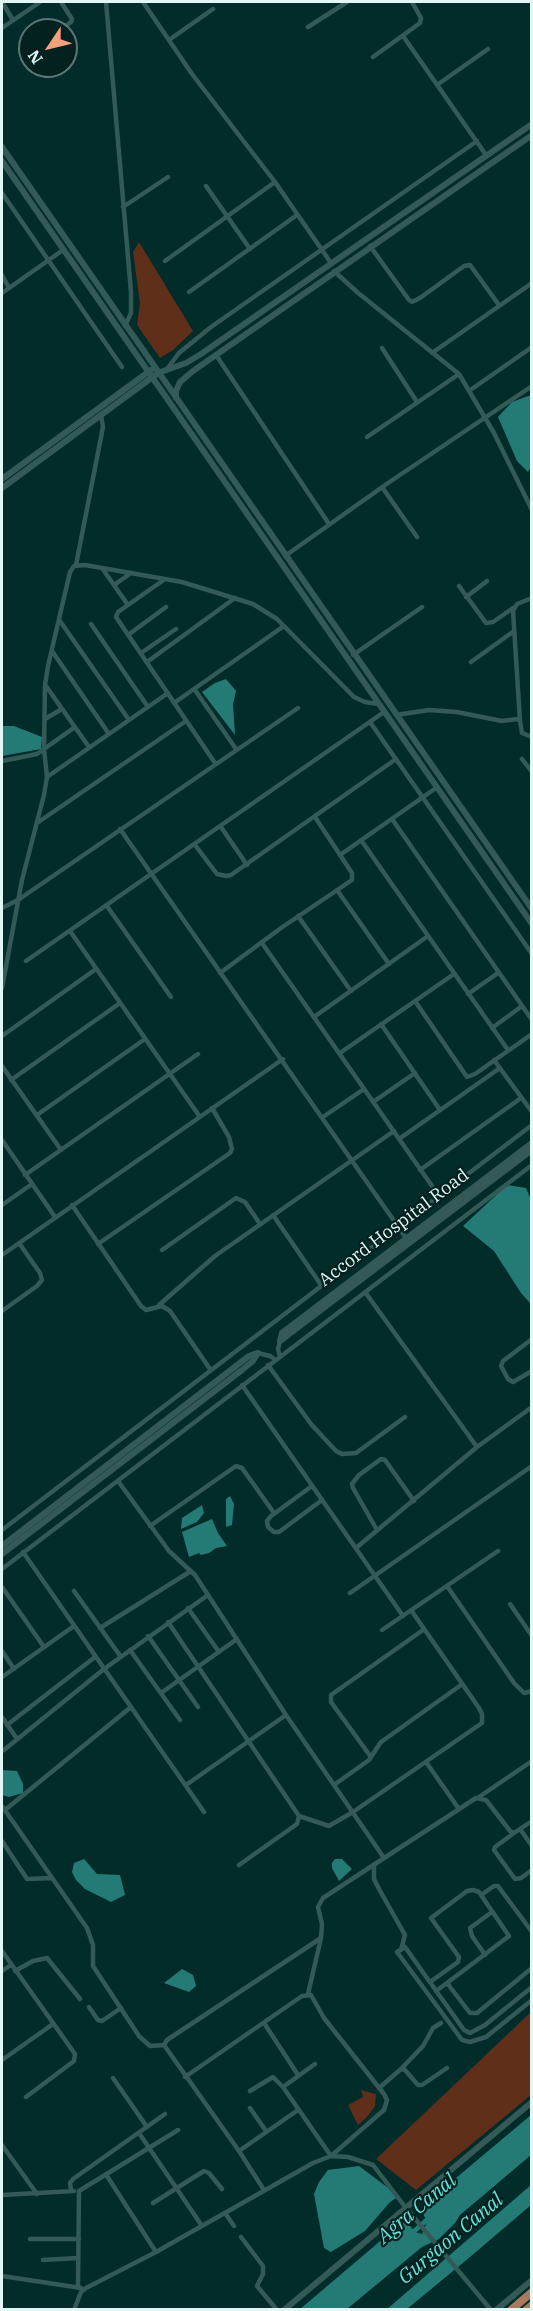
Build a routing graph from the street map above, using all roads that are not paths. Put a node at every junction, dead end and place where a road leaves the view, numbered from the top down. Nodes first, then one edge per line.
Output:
1 (39, 2) edge
2 (61, 2) edge
3 (106, 2) edge
4 (151, 2) edge
5 (347, 2) edge
6 (412, 2) edge
7 (2, 3) edge
8 (145, 4) edge
9 (213, 9) dead end
10 (71, 18) edge
11 (13, 20) junction
12 (308, 27) dead end
13 (2, 28) edge
14 (403, 36) junction
15 (169, 40) junction
16 (488, 49) dead end
17 (373, 57) dead end
18 (437, 85) junction
19 (531, 124) edge
20 (531, 135) edge
21 (477, 141) junction
22 (2, 147) edge
23 (486, 155) junction
24 (2, 161) edge
25 (168, 177) dead end
26 (275, 182) junction
27 (206, 186) dead end
28 (2, 193) edge
29 (123, 207) junction
30 (297, 215) junction
31 (228, 216) junction
32 (370, 246) junction
33 (249, 249) junction
34 (63, 250) junction
35 (322, 250) junction
36 (48, 260) junction
37 (165, 261) dead end
38 (331, 263) junction
39 (334, 271) junction
40 (2, 275) edge
41 (531, 283) edge
42 (9, 288) junction
43 (189, 292) dead end
44 (2, 293) edge
45 (499, 305) junction
46 (125, 326) junction
47 (531, 347) edge
48 (382, 348) dead end
49 (432, 353) junction
50 (216, 355) junction
51 (122, 367) dead end
52 (156, 370) junction
53 (165, 371) junction
54 (459, 374) junction
55 (150, 375) junction
56 (531, 386) edge
57 (469, 391) junction
58 (176, 399) junction
59 (417, 402) junction
60 (101, 415) junction
61 (485, 417) junction
62 (367, 437) dead end
63 (2, 480) edge
64 (382, 487) junction
65 (2, 488) edge
66 (531, 510) edge
67 (329, 524) junction
68 (417, 537) dead end
69 (285, 556) junction
70 (76, 565) junction
71 (101, 567) junction
72 (131, 573) junction
73 (166, 579) junction
74 (487, 581) dead end
75 (114, 585) junction
76 (459, 586) dead end
77 (466, 597) junction
78 (235, 598) junction
79 (531, 598) edge
80 (128, 605) junction
81 (422, 607) dead end
82 (166, 608) dead end
83 (513, 608) junction
84 (59, 621) junction
85 (90, 624) dead end
86 (284, 627) junction
87 (176, 629) dead end
88 (514, 631) junction
89 (128, 635) junction
90 (52, 651) junction
91 (141, 653) junction
92 (353, 655) junction
93 (147, 662) junction
94 (471, 662) dead end
95 (45, 685) junction
96 (195, 690) junction
97 (168, 693) junction
98 (174, 703) junction
99 (378, 704) junction
100 (148, 707) junction
101 (298, 708) dead end
102 (62, 709) junction
103 (384, 712) junction
104 (396, 715) junction
105 (45, 719) junction
106 (129, 720) junction
107 (186, 721) junction
108 (520, 721) junction
109 (370, 722) junction
110 (75, 727) junction
111 (109, 734) junction
112 (531, 736) edge
113 (89, 747) junction
114 (44, 749) junction
115 (236, 749) junction
116 (396, 759) junction
117 (522, 759) dead end
118 (2, 761) edge
119 (215, 764) junction
120 (531, 772) edge
121 (46, 777) junction
122 (436, 788) junction
123 (423, 797) junction
124 (315, 817) junction
125 (392, 819) junction
126 (37, 823) junction
127 (221, 827) junction
128 (120, 829) junction
129 (361, 840) junction
130 (195, 845) junction
131 (340, 855) junction
132 (247, 864) junction
133 (152, 874) junction
134 (337, 890) junction
135 (18, 900) junction
136 (107, 906) junction
137 (2, 908) edge
138 (531, 909) edge
139 (298, 916) junction
140 (531, 924) edge
141 (70, 931) junction
142 (428, 936) junction
143 (261, 944) junction
144 (531, 954) edge
145 (26, 961) dead end
146 (389, 964) junction
147 (96, 969) junction
148 (498, 973) junction
149 (220, 974) junction
150 (454, 974) junction
151 (3, 977) edge
152 (2, 987) edge
153 (351, 991) junction
154 (468, 994) junction
155 (171, 997) dead end
156 (415, 1001) junction
157 (120, 1003) junction
158 (522, 1006) junction
159 (314, 1017) junction
160 (531, 1020) edge
161 (381, 1024) junction
162 (492, 1028) junction
163 (531, 1034) edge
164 (2, 1036) edge
165 (145, 1039) junction
166 (508, 1050) junction
167 (339, 1053) junction
168 (198, 1054) dead end
169 (283, 1059) junction
170 (494, 1060) junction
171 (2, 1066) edge
172 (500, 1068) junction
173 (415, 1073) junction
174 (170, 1074) junction
175 (11, 1080) junction
176 (364, 1089) junction
177 (522, 1098) junction
178 (373, 1102) junction
179 (212, 1108) junction
180 (440, 1110) junction
181 (531, 1112) edge
182 (37, 1114) junction
183 (200, 1117) junction
184 (323, 1117) junction
185 (531, 1125) edge
186 (394, 1131) junction
187 (399, 1139) junction
188 (2, 1140) edge
189 (531, 1143) edge
190 (8, 1149) junction
191 (61, 1150) junction
192 (531, 1150) edge
193 (2, 1154) edge
194 (352, 1160) junction
195 (531, 1165) edge
196 (420, 1170) junction
197 (25, 1175) junction
198 (32, 1184) junction
199 (439, 1196) junction
200 (2, 1205) edge
201 (72, 1205) junction
202 (273, 1215) junction
203 (54, 1217) junction
204 (260, 1224) junction
205 (399, 1228) junction
206 (406, 1238) junction
207 (19, 1243) junction
208 (98, 1244) junction
209 (162, 1250) dead end
210 (2, 1255) edge
211 (321, 1285) junction
212 (365, 1292) junction
213 (159, 1305) junction
214 (2, 1311) edge
215 (531, 1339) edge
216 (280, 1341) junction
217 (258, 1353) junction
218 (278, 1358) junction
219 (268, 1365) junction
220 (210, 1369) junction
221 (531, 1371) edge
222 (242, 1385) junction
223 (531, 1407) edge
224 (405, 1417) dead end
225 (477, 1447) junction
226 (531, 1466) edge
227 (118, 1481) junction
228 (312, 1486) junction
229 (322, 1500) junction
230 (414, 1501) junction
231 (274, 1513) junction
232 (150, 1526) junction
233 (2, 1530) edge
234 (377, 1530) junction
235 (2, 1546) edge
236 (356, 1548) junction
237 (498, 1551) dead end
238 (23, 1552) junction
239 (2, 1554) edge
240 (2, 1569) edge
241 (191, 1571) junction
242 (375, 1575) junction
243 (447, 1586) junction
244 (2, 1587) edge
245 (74, 1591) dead end
246 (350, 1593) dead end
247 (208, 1595) junction
248 (510, 1604) dead end
249 (188, 1608) junction
250 (411, 1611) junction
251 (403, 1616) junction
252 (168, 1622) junction
253 (74, 1626) junction
254 (100, 1628) junction
255 (423, 1629) junction
256 (382, 1630) dead end
257 (148, 1636) junction
258 (531, 1636) edge
259 (237, 1639) junction
260 (44, 1647) junction
261 (130, 1650) junction
262 (2, 1651) edge
263 (219, 1652) junction
264 (95, 1657) junction
265 (121, 1657) junction
266 (198, 1666) junction
267 (14, 1669) junction
268 (104, 1669) junction
269 (2, 1677) edge
270 (180, 1680) junction
271 (461, 1685) junction
272 (531, 1691) edge
273 (161, 1693) junction
274 (131, 1707) junction
275 (198, 1707) dead end
276 (286, 1715) junction
277 (2, 1717) edge
278 (180, 1720) dead end
279 (7, 1725) junction
280 (17, 1739) junction
281 (247, 1742) junction
282 (4, 1750) dead end
283 (371, 1757) junction
284 (531, 1761) edge
285 (426, 1762) junction
286 (186, 1785) junction
287 (334, 1785) junction
288 (479, 1797) junction
289 (3, 1808) edge
290 (459, 1809) junction
291 (204, 1812) dead end
292 (353, 1812) junction
293 (299, 1816) junction
294 (531, 1821) edge
295 (520, 1829) junction
296 (514, 1833) junction
297 (2, 1841) edge
298 (531, 1846) edge
299 (384, 1858) junction
300 (239, 1865) dead end
301 (374, 1865) junction
302 (531, 1870) edge
303 (52, 1878) junction
304 (480, 1895) junction
305 (492, 1912) junction
306 (531, 1932) edge
307 (321, 1938) junction
308 (401, 1950) junction
309 (2, 1951) edge
310 (485, 1954) junction
311 (11, 1965) junction
312 (531, 1968) edge
313 (2, 1971) edge
314 (15, 1971) junction
315 (430, 1982) junction
316 (447, 1983) junction
317 (508, 1987) junction
318 (531, 1987) edge
319 (436, 1991) junction
320 (308, 1994) junction
321 (518, 1998) junction
322 (80, 1999) dead end
323 (531, 2000) edge
324 (89, 2007) dead end
325 (121, 2008) junction
326 (264, 2023) junction
327 (441, 2023) dead end
328 (53, 2024) junction
329 (470, 2033) junction
330 (470, 2042) junction
331 (164, 2045) junction
332 (2, 2060) edge
333 (315, 2064) dead end
334 (447, 2068) dead end
335 (401, 2069) junction
336 (298, 2075) junction
337 (185, 2077) junction
338 (113, 2078) dead end
339 (283, 2087) junction
340 (379, 2088) junction
341 (250, 2091) dead end
342 (26, 2097) dead end
343 (531, 2102) edge
344 (250, 2108) dead end
345 (298, 2110) junction
346 (165, 2114) dead end
347 (147, 2127) junction
348 (178, 2130) dead end
349 (266, 2131) junction
350 (139, 2133) junction
351 (2, 2145) edge
352 (150, 2149) junction
353 (239, 2151) junction
354 (331, 2156) junction
355 (107, 2176) junction
356 (175, 2188) junction
357 (222, 2189) dead end
358 (264, 2190) junction
359 (71, 2191) junction
360 (79, 2191) junction
361 (37, 2194) junction
362 (2, 2195) edge
363 (153, 2204) dead end
364 (407, 2210) junction
365 (225, 2213) junction
366 (202, 2226) junction
367 (234, 2226) dead end
368 (241, 2237) dead end
369 (30, 2239) dead end
370 (78, 2239) junction
371 (156, 2252) junction
372 (78, 2258) junction
373 (43, 2260) dead end
374 (2, 2276) edge
375 (531, 2280) edge
376 (80, 2288) junction
377 (531, 2292) edge
378 (531, 2305) edge
379 (491, 2309) edge
380 (74, 2310) edge
381 (277, 2310) edge
382 (284, 2310) edge
383 (496, 2310) edge
384 (511, 2310) edge
385 (526, 2310) edge

1 - 11 street
2 - 10 street
3 - 29 street
4 - 8 street
5 - 12 street
6 - 14 street
7 - 11 street
8 - 15 street
9 - 15 street
11 - 13 street
14 - 17 street
14 - 18 street
15 - 26 street
16 - 18 street
18 - 21 street
19 - 23 street
20 - 32 street
21 - 23 street
21 - 35 street
22 - 46 street
23 - 38 street
24 - 34 street
25 - 29 street
26 - 30 street
26 - 31 street
27 - 31 street
28 - 36 street
29 - 46 street
30 - 33 street
30 - 35 street
31 - 33 street
31 - 37 street
32 - 39 street
32 - 45 street
33 - 43 street
34 - 36 street
34 - 55 street
35 - 38 street
35 - 53 street
36 - 42 street
36 - 51 street
38 - 53 street
39 - 49 street
39 - 50 street
40 - 42 street
41 - 45 street
42 - 44 street
45 - 49 street
46 - 52 street
47 - 57 street
48 - 59 street
49 - 54 street
50 - 58 street
50 - 67 street
52 - 53 street
52 - 55 street
52 - 58 street
54 - 57 street
54 - 59 street
55 - 60 street
55 - 63 street
55 - 99 street
56 - 61 street
57 - 61 street
58 - 69 street
59 - 62 street
60 - 65 street
60 - 70 street
61 - 64 street
61 - 66 street
64 - 67 street
64 - 68 street
67 - 69 street
69 - 92 street
70 - 71 street
70 - 84 street
71 - 72 street
71 - 75 street
72 - 73 street
72 - 75 street
73 - 78 street
73 - 80 street
74 - 77 street
75 - 80 street
76 - 77 street
77 - 83 street
78 - 86 street
78 - 93 street
79 - 83 street
80 - 89 street
81 - 92 street
82 - 89 street
83 - 88 street
84 - 90 street
84 - 106 street
85 - 100 street
86 - 96 street
86 - 99 street
87 - 91 street
88 - 94 street
88 - 108 street
89 - 91 street
90 - 95 street
90 - 111 street
91 - 93 street
92 - 104 street
93 - 97 street
95 - 102 street
95 - 105 street
96 - 98 street
96 - 115 street
97 - 98 street
97 - 100 street
98 - 107 street
99 - 103 street
100 - 106 street
101 - 115 street
102 - 105 street
102 - 110 street
103 - 109 street
103 - 122 street
104 - 108 street
104 - 138 street
105 - 114 street
106 - 111 street
107 - 119 street
107 - 126 street
108 - 112 street
109 - 116 street
109 - 127 street
110 - 113 street
110 - 114 street
111 - 113 street
113 - 121 street
114 - 118 street
114 - 121 street
115 - 119 street
116 - 123 street
116 - 124 street
117 - 120 street
119 - 128 street
121 - 126 street
122 - 123 street
122 - 140 street
123 - 125 street
123 - 144 street
124 - 131 street
124 - 132 street
125 - 129 street
125 - 148 street
126 - 135 street
127 - 130 street
127 - 132 street
128 - 133 street
128 - 135 street
129 - 131 street
129 - 142 street
130 - 132 street
130 - 133 street
131 - 134 street
133 - 136 street
133 - 149 street
134 - 139 street
134 - 146 street
135 - 137 street
135 - 151 street
136 - 141 street
136 - 155 street
139 - 143 street
139 - 153 street
141 - 145 street
141 - 147 street
142 - 146 street
142 - 150 street
143 - 149 street
143 - 159 street
146 - 153 street
147 - 157 street
147 - 164 street
148 - 154 street
148 - 158 street
149 - 169 street
150 - 154 street
150 - 156 street
151 - 152 street
153 - 159 street
154 - 162 street
156 - 161 street
156 - 170 street
157 - 165 street
157 - 175 street
158 - 160 street
158 - 162 street
159 - 167 street
161 - 167 street
161 - 173 street
162 - 166 street
163 - 166 street
165 - 174 street
165 - 182 street
166 - 170 street
167 - 176 street
168 - 174 street
169 - 179 street
169 - 184 street
170 - 172 street
171 - 175 street
172 - 177 street
172 - 180 street
173 - 178 street
173 - 180 street
174 - 183 street
174 - 191 street
175 - 182 street
176 - 178 street
176 - 184 street
177 - 181 street
177 - 196 street
178 - 186 street
179 - 183 street
179 - 208 street
180 - 187 street
182 - 191 street
183 - 201 street
184 - 194 street
185 - 199 street
186 - 187 street
186 - 194 street
187 - 196 street
188 - 190 street
189 - 206 street, Accord Hospital Road
190 - 193 street
190 - 197 street
191 - 197 street
192 - 216 street
194 - 202 street
194 - 205 street
195 - 212 street
196 - 199 street
197 - 198 street
198 - 200 street
198 - 203 street
199 - 205 street
201 - 203 street
201 - 208 street
202 - 204 street
202 - 211 street
203 - 207 street
204 - 209 street
204 - 213 street
205 - 206 street
205 - 211 street
206 - 216 street, Accord Hospital Road
207 - 210 street
207 - 214 street
208 - 213 street
211 - 220 street
212 - 218 street
212 - 225 street
213 - 220 street
215 - 221 street
216 - 218 street
217 - 218 street
217 - 235 street
217 - 239 street
218 - 219 street
219 - 222 street
219 - 224 street
220 - 233 street
222 - 227 street
222 - 228 street
223 - 225 street
225 - 230 street
226 - 242 street
227 - 232 street
227 - 238 street
228 - 229 street
228 - 231 street
229 - 231 street
229 - 236 street
230 - 234 street
230 - 234 street
231 - 232 street
232 - 241 street
234 - 236 street
236 - 242 street
237 - 243 street
238 - 240 street
238 - 253 street
241 - 247 street
241 - 254 street
242 - 246 street
242 - 251 street
243 - 250 street
243 - 272 street
244 - 260 street
245 - 254 street
247 - 249 street
247 - 259 street
248 - 258 street
249 - 252 street
249 - 263 street
250 - 251 street
250 - 255 street
251 - 256 street
252 - 257 street
252 - 266 street
253 - 260 street
253 - 264 street
254 - 265 street
255 - 271 street
255 - 283 street
257 - 261 street
257 - 270 street
259 - 263 street
259 - 276 street
260 - 267 street
261 - 265 street
261 - 273 street
262 - 267 street
263 - 266 street
264 - 268 street
264 - 279 street
265 - 268 street
266 - 270 street
266 - 281 street
267 - 269 street
268 - 274 street
268 - 280 street
270 - 273 street
270 - 275 street
271 - 283 street
271 - 285 street
273 - 278 street
274 - 286 street
274 - 289 street
276 - 281 street
276 - 287 street
277 - 279 street
279 - 280 street
280 - 282 street
281 - 286 street
281 - 293 street
283 - 287 street
284 - 288 street
285 - 290 street
285 - 292 street
286 - 291 street
287 - 292 street
288 - 290 street
288 - 296 street
289 - 303 street
290 - 299 street
292 - 293 street
292 - 299 street
293 - 300 street
294 - 295 street
295 - 296 street
295 - 298 street
296 - 302 street
297 - 303 street
299 - 301 street
301 - 307 street
301 - 308 street
303 - 325 street
304 - 305 street
304 - 306 street
304 - 315 street
305 - 310 street
305 - 310 street
307 - 320 street
307 - 331 street
308 - 315 street
308 - 330 street
309 - 311 street
310 - 316 street
311 - 313 street
311 - 314 street
312 - 317 street
314 - 322 street
314 - 328 street
315 - 319 street
316 - 317 street
316 - 319 street
317 - 321 street
318 - 321 street
319 - 329 street
320 - 326 street
320 - 340 street
321 - 329 street
323 - 330 street
324 - 325 street
325 - 331 street
326 - 336 street
326 - 337 street
327 - 335 street
328 - 332 street
328 - 342 street
329 - 330 street
331 - 337 street
333 - 336 street
334 - 335 street
335 - 340 street
336 - 339 street
337 - 353 street
338 - 347 street
339 - 341 street
339 - 345 street
340 - 354 street
343 - 364 street
344 - 349 street
345 - 349 street
345 - 354 street
346 - 347 street
347 - 350 street
348 - 352 street
349 - 353 street
350 - 352 street
350 - 359 street
351 - 361 street
352 - 355 street
352 - 356 street
353 - 358 street
354 - 358 street
354 - 364 street
355 - 360 street
355 - 371 street
356 - 357 street
356 - 363 street
356 - 366 street
358 - 365 street
359 - 360 street
359 - 361 street
360 - 370 street
361 - 362 street
364 - 379 street
364 - 382 street
365 - 366 street
365 - 367 street
366 - 371 street
368 - 381 street
369 - 370 street
370 - 372 street
371 - 376 street
372 - 373 street
372 - 376 street
374 - 376 street
375 - 383 street
376 - 380 street
377 - 384 highway
378 - 385 highway

